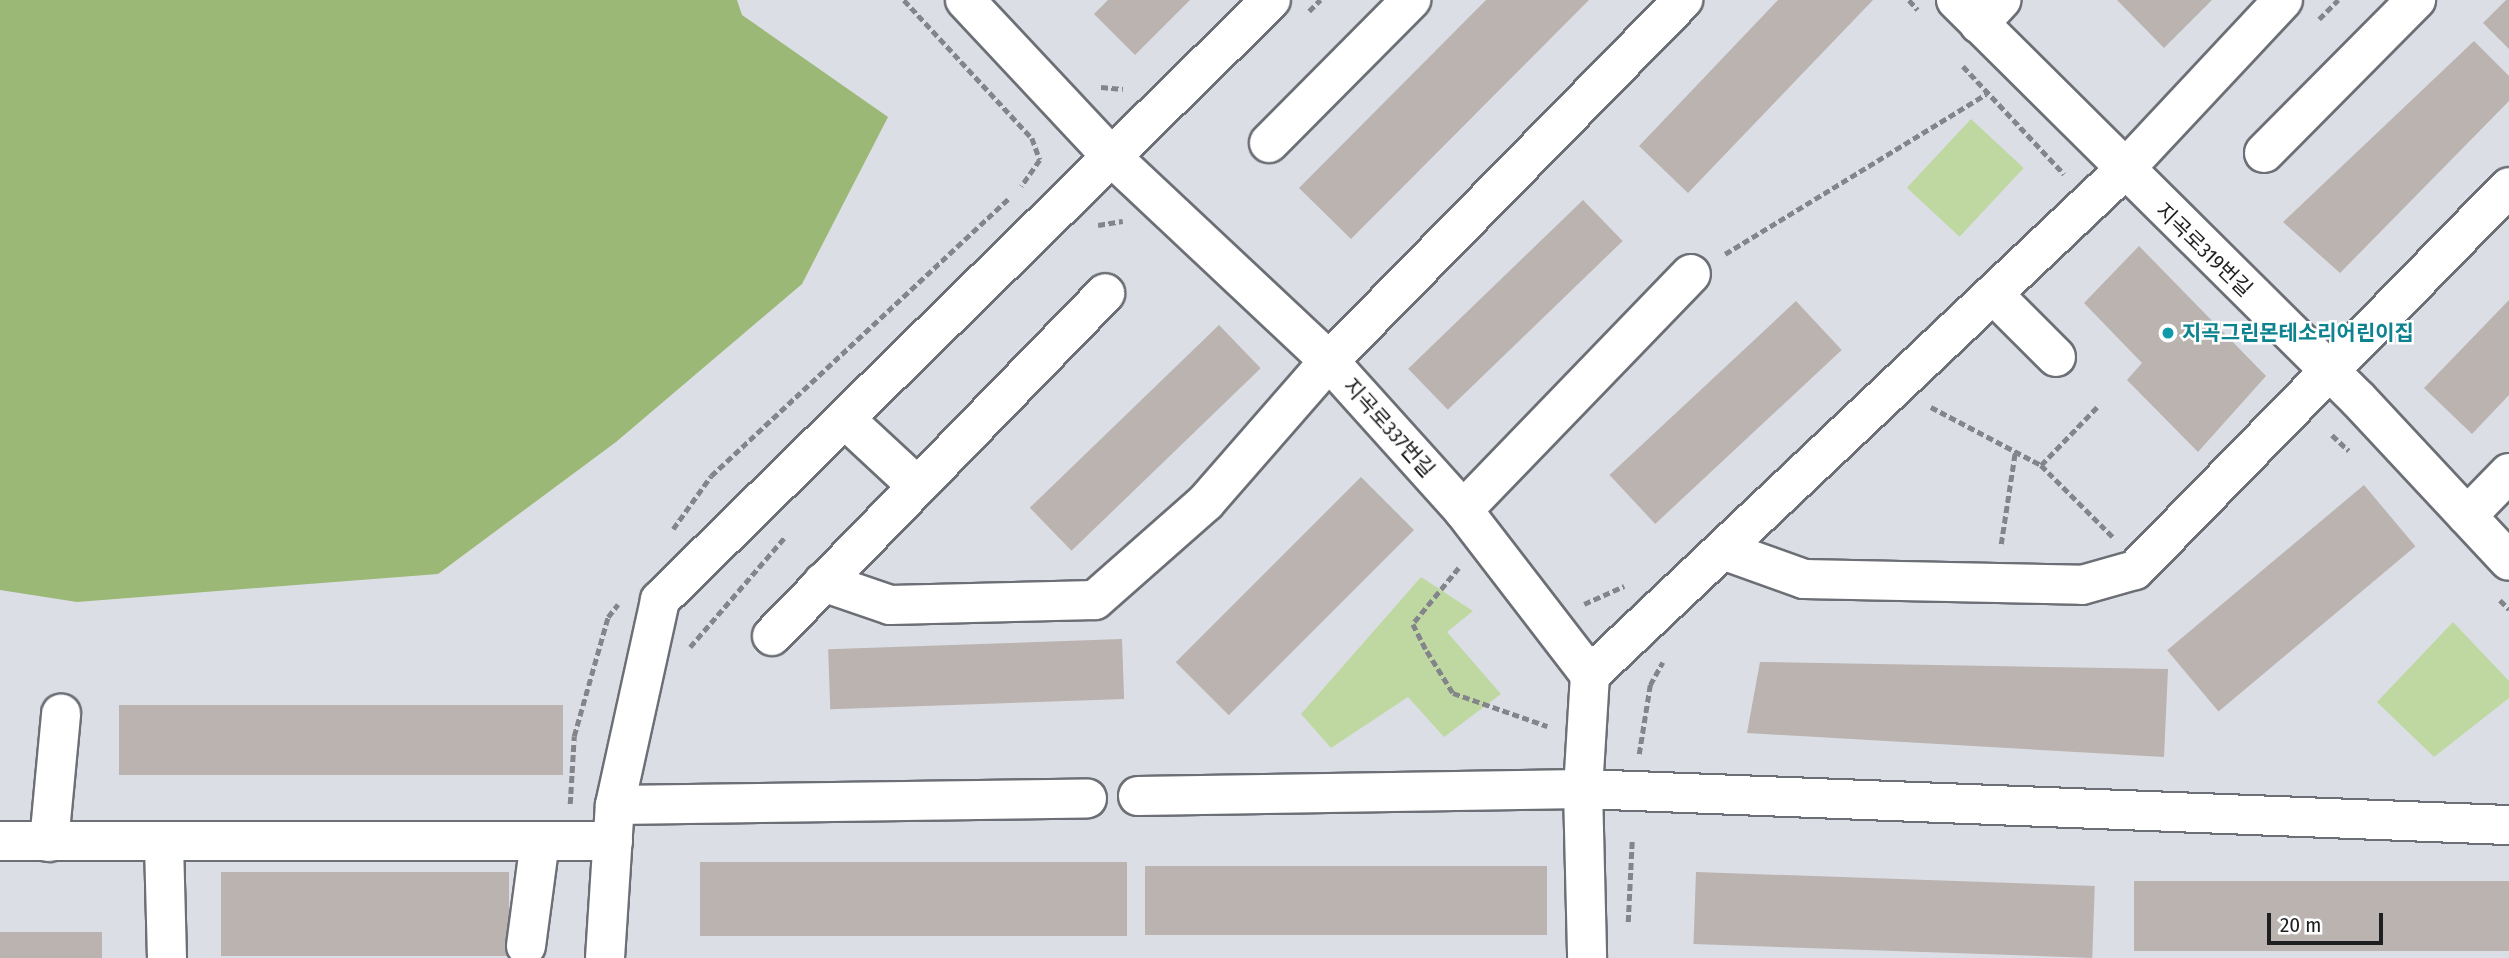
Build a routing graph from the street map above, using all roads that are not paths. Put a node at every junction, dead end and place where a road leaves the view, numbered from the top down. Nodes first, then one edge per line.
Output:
1 (1271, 0) edge
2 (1411, 0) edge
3 (1683, 0) edge
4 (2283, 0) edge
5 (2416, 0) edge
6 (980, 5) edge
7 (1979, 8) edge
8 (1269, 143) dead end
9 (2264, 153) dead end
10 (1112, 158) junction
11 (2123, 171) junction
12 (2509, 187) edge
13 (1691, 274) road end
14 (1105, 293) dead end
15 (1993, 294) junction
16 (2056, 356) dead end
17 (1329, 361) junction
18 (2328, 369) junction
19 (845, 419) junction
20 (2509, 473) edge
21 (915, 484) junction
22 (1463, 510) junction
23 (2467, 516) junction
24 (1723, 550) junction
25 (2509, 561) edge
26 (823, 582) junction
27 (772, 636) dead end
28 (1591, 675) junction
29 (61, 714) dead end
30 (1583, 789) junction
31 (1138, 796) dead end
32 (1087, 798) dead end
33 (614, 823) junction
34 (2509, 825) edge
35 (0, 841) edge
36 (540, 841) junction
37 (49, 842) junction
38 (164, 844) junction
39 (526, 946) dead end
40 (167, 958) edge
41 (606, 958) edge
42 (1587, 958) edge

1 - 10 street
2 - 8 street
3 - 17 street
4 - 11 street
5 - 9 street
6 - 10 street, 지곡로337번길
7 - 11 street, 지곡로319번길
10 - 17 street, 지곡로337번길
10 - 19 street
11 - 15 street
11 - 18 street, 지곡로319번길
12 - 18 street
13 - 22 street
14 - 21 street
15 - 16 street
15 - 24 street
17 - 22 street, 지곡로337번길
17 - 26 street
18 - 23 street, 지곡로319번길
18 - 24 street
19 - 21 street
19 - 33 street
20 - 23 street
21 - 26 street
22 - 28 street, 지곡로337번길
23 - 25 street, 지곡로319번길
24 - 28 street
26 - 27 street
28 - 30 street
29 - 37 street
30 - 31 street
30 - 34 street
30 - 42 street
32 - 33 street
33 - 36 street
33 - 41 street
35 - 37 street
36 - 38 street
36 - 39 street
37 - 38 street
38 - 40 street

